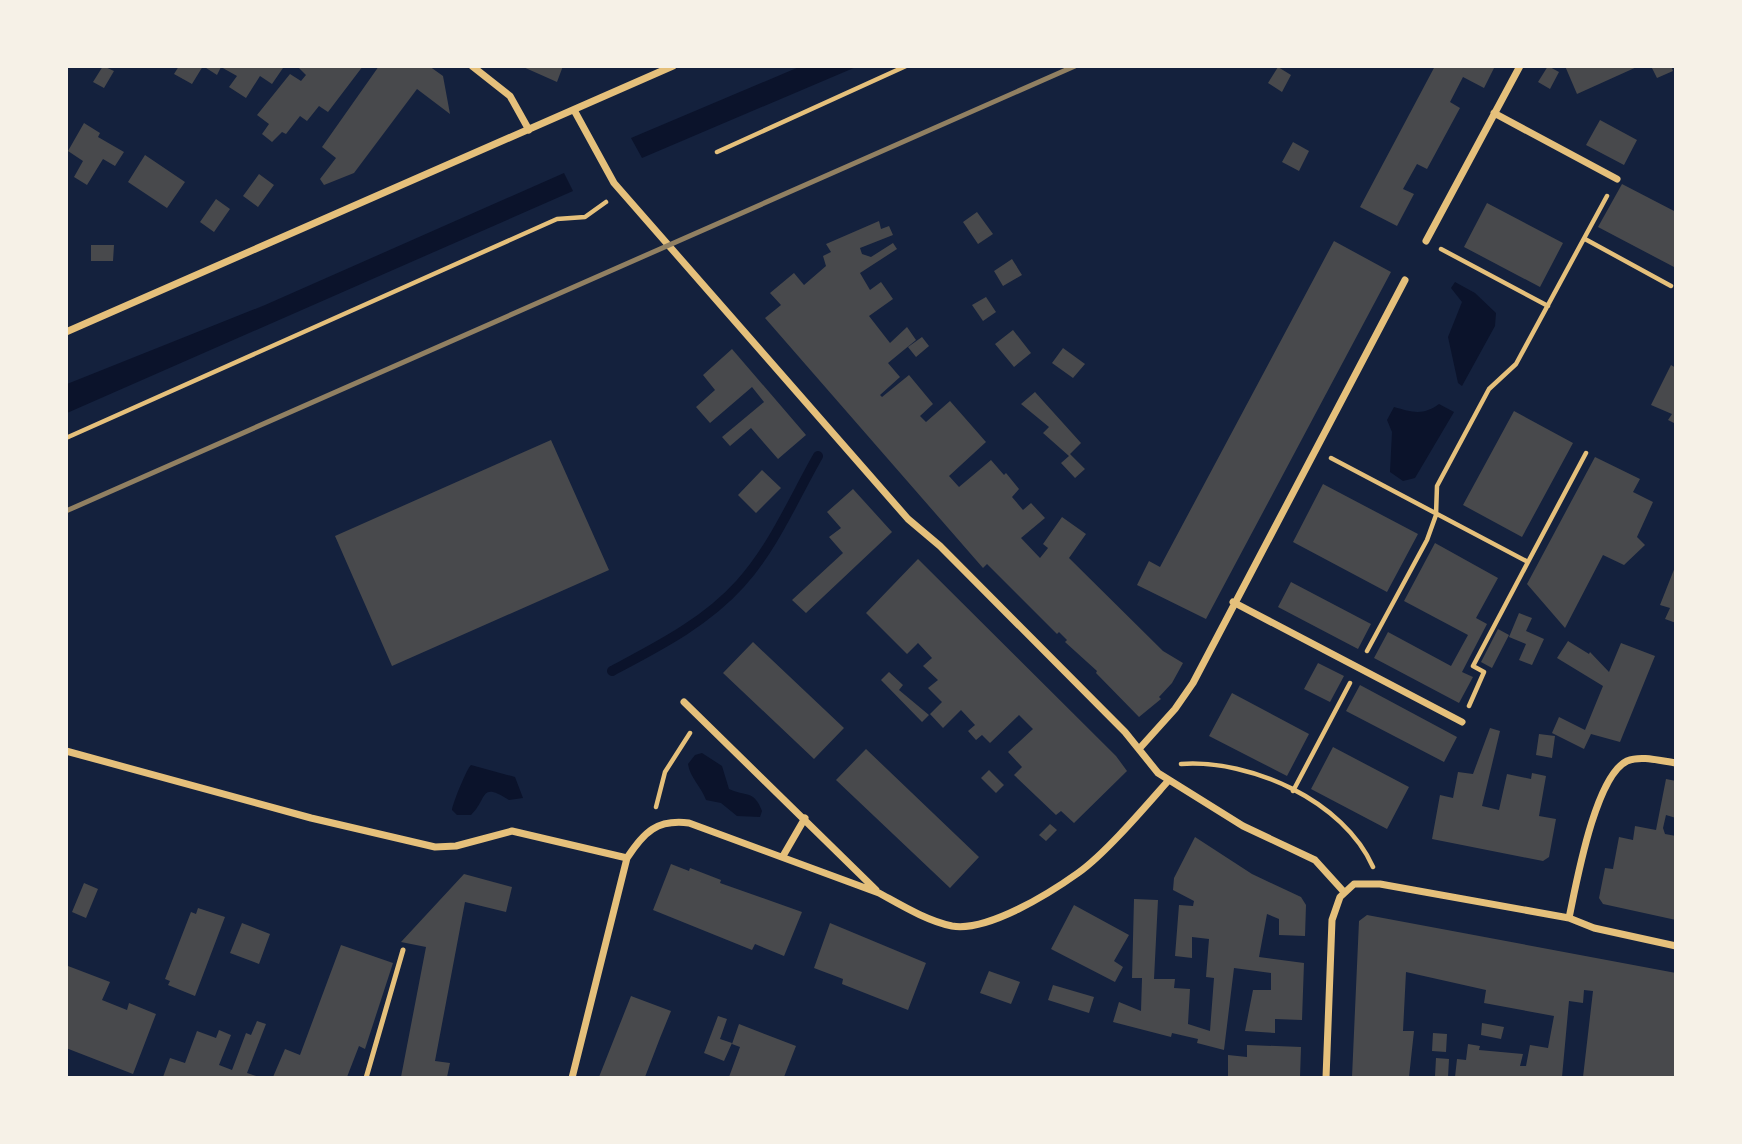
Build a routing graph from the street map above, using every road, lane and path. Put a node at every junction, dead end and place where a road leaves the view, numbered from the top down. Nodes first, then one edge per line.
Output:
1 (472, 66) edge
2 (673, 66) edge
3 (906, 66) edge
4 (1520, 66) edge
5 (574, 110) junction
6 (1494, 113) junction
7 (529, 130) junction
8 (717, 152) dead end
9 (1617, 179) joint
10 (621, 192) junction
11 (1584, 239) junction
12 (1426, 241) joint
13 (1405, 280) dead end
14 (1671, 286) dead end
15 (1548, 306) junction
16 (66, 332) edge
17 (66, 438) edge
18 (1314, 449) junction
19 (1586, 453) dead end
20 (1436, 514) junction
21 (1528, 562) junction
22 (1233, 602) junction
23 (1358, 668) junction
24 (684, 702) dead end
25 (702, 719) junction
26 (1462, 722) joint
27 (1139, 749) junction
28 (66, 751) edge
29 (1675, 763) edge
30 (1158, 773) junction
31 (1168, 781) junction
32 (1293, 791) junction
33 (805, 818) junction
34 (654, 826) junction
35 (783, 856) junction
36 (626, 858) junction
37 (1380, 884) junction
38 (1344, 892) junction
39 (879, 893) junction
40 (1569, 918) junction
41 (1675, 946) edge
42 (404, 950) dead end
43 (366, 1077) edge
44 (572, 1077) edge
45 (1326, 1077) edge

1 - 7 street
2 - 5 street
3 - 8 path
4 - 6 street
5 - 7 street
5 - 10 street
6 - 9 street
6 - 12 street
7 - 16 street
9 - 11 path
10 - 17 path
10 - 27 street
11 - 14 path
11 - 15 path
12 - 15 path
13 - 18 street
15 - 20 path
18 - 20 path
18 - 22 street
19 - 21 path
20 - 21 path
20 - 23 path
21 - 26 path
22 - 23 street
22 - 27 street
23 - 26 street
23 - 32 path
24 - 25 street
25 - 33 street
25 - 34 path
27 - 30 street
28 - 36 street
29 - 40 street
30 - 31 street
30 - 32 path
31 - 38 street
31 - 39 street
32 - 37 path
33 - 35 street
33 - 39 street
34 - 35 street
34 - 36 street
35 - 39 street
36 - 44 street
37 - 38 street
37 - 40 street
38 - 45 street
40 - 41 street
42 - 43 lane

